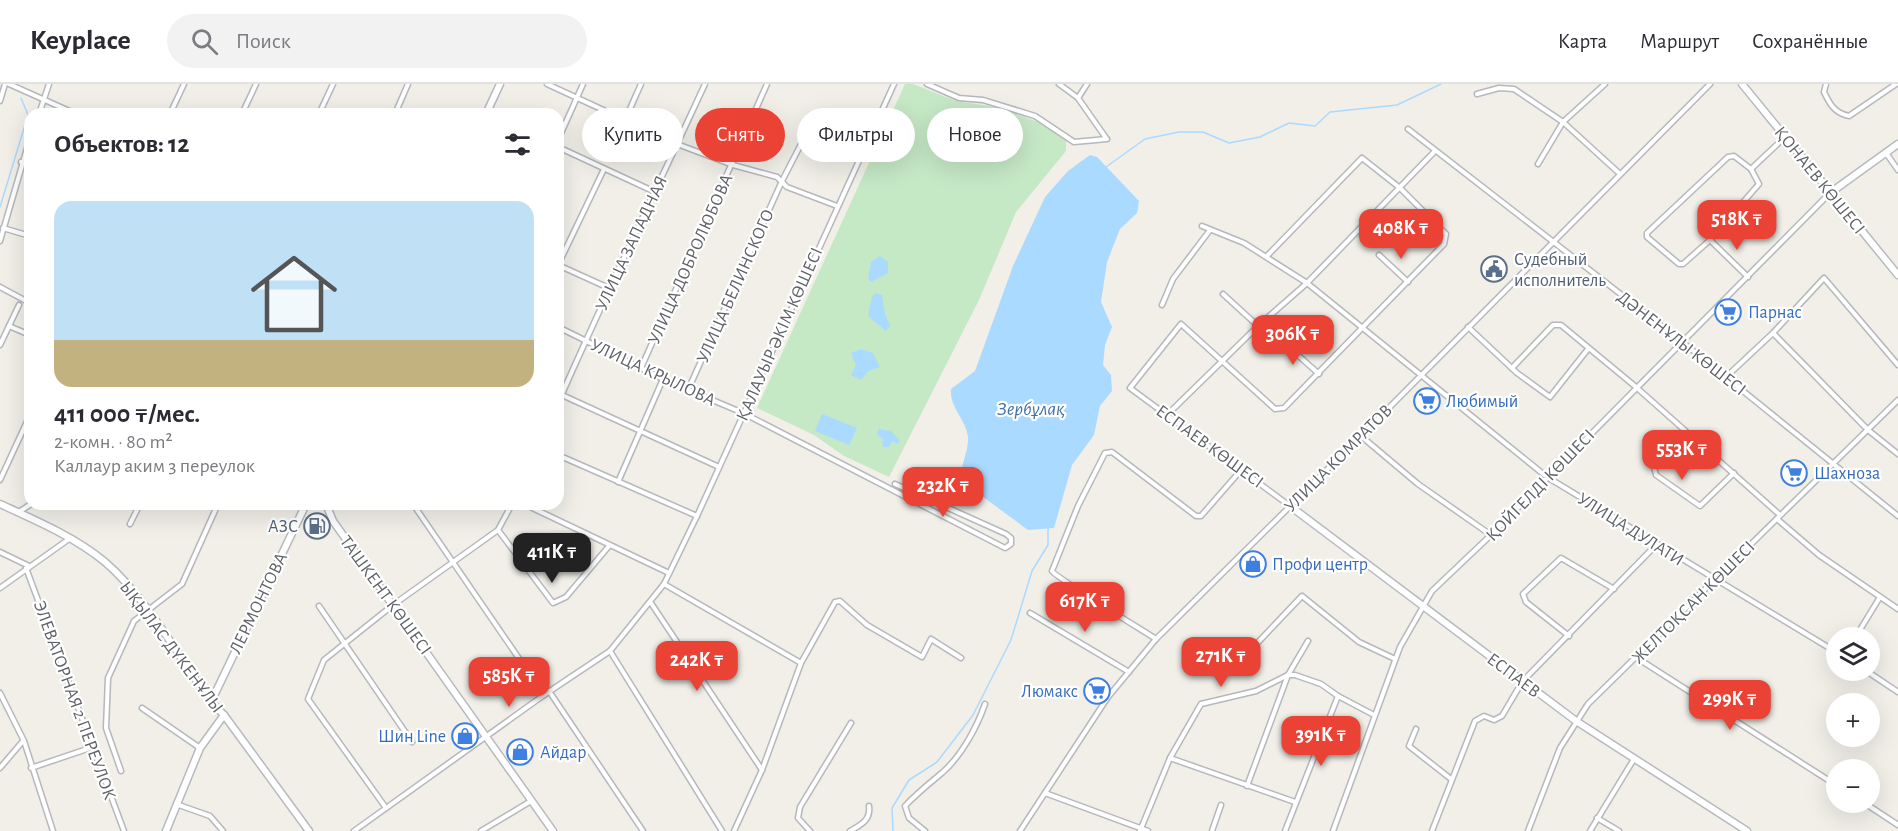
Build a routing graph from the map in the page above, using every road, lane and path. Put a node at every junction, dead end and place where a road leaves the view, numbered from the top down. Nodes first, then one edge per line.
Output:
1 (7, 84) edge
2 (49, 84) edge
3 (184, 84) edge
4 (256, 84) edge
5 (333, 84) edge
6 (408, 84) edge
7 (500, 84) edge
8 (547, 84) edge
9 (583, 84) edge
10 (641, 84) edge
11 (705, 84) edge
12 (767, 84) edge
13 (894, 84) edge
14 (927, 84) edge
15 (1059, 84) edge
16 (1087, 84) edge
17 (1605, 84) edge
18 (1710, 84) edge
19 (1742, 84) edge
20 (1826, 84) edge
21 (1896, 84) edge
22 (935, 86) edge
23 (1477, 94) dead end
24 (577, 97) junction
25 (1078, 98) junction
26 (0, 101) edge
27 (44, 101) junction
28 (41, 108) edge
29 (61, 108) edge
30 (173, 108) edge
31 (245, 108) edge
32 (322, 108) edge
33 (397, 108) edge
34 (489, 108) edge
35 (600, 108) edge
36 (630, 108) edge
37 (1563, 122) junction
38 (564, 126) edge
39 (1407, 129) dead end
40 (683, 131) edge
41 (1785, 137) junction
42 (1898, 144) edge
43 (683, 146) edge
44 (564, 150) edge
45 (1435, 151) junction
46 (797, 152) edge
47 (1886, 153) junction
48 (24, 154) edge
49 (21, 162) junction
50 (669, 162) edge
51 (24, 163) edge
52 (1538, 164) dead end
53 (733, 165) junction
54 (604, 169) junction
55 (1751, 169) junction
56 (1898, 170) edge
57 (1620, 174) junction
58 (782, 181) junction
59 (1400, 188) junction
60 (656, 192) junction
61 (1830, 193) junction
62 (837, 206) junction
63 (1202, 226) dead end
64 (3, 228) junction
65 (1210, 230) junction
66 (24, 234) edge
67 (1710, 240) junction
68 (0, 241) edge
69 (1551, 242) junction
70 (564, 252) edge
71 (1379, 255) dead end
72 (1267, 256) junction
73 (564, 268) edge
74 (1898, 275) edge
75 (1748, 278) junction
76 (1408, 282) junction
77 (1307, 283) junction
78 (0, 288) edge
79 (611, 289) junction
80 (1223, 294) dead end
81 (24, 300) edge
82 (19, 305) dead end
83 (1162, 305) dead end
84 (9, 326) junction
85 (1258, 326) junction
86 (1468, 327) junction
87 (1364, 328) junction
88 (564, 330) edge
89 (24, 332) edge
90 (1773, 333) junction
91 (585, 340) junction
92 (1681, 341) junction
93 (1282, 342) dead end
94 (0, 345) edge
95 (1588, 349) junction
96 (1223, 362) junction
97 (1898, 364) edge
98 (640, 368) junction
99 (1512, 368) junction
100 (1319, 374) junction
101 (1420, 374) junction
102 (1726, 377) junction
103 (663, 379) junction
104 (1636, 387) junction
105 (564, 390) edge
106 (688, 390) junction
107 (564, 396) edge
108 (1898, 400) edge
109 (742, 413) junction
110 (1168, 414) junction
111 (24, 428) edge
112 (1684, 430) junction
113 (1868, 430) junction
114 (640, 431) junction
115 (1361, 436) junction
116 (1898, 454) edge
117 (564, 458) edge
118 (1833, 464) junction
119 (719, 467) junction
120 (1242, 469) junction
121 (1734, 473) junction
122 (1547, 477) junction
123 (0, 480) edge
124 (618, 482) junction
125 (895, 484) dead end
126 (0, 504) edge
127 (1290, 506) junction
128 (24, 508) edge
129 (137, 510) edge
130 (215, 510) edge
131 (303, 510) edge
132 (328, 510) edge
133 (417, 510) edge
134 (509, 510) edge
135 (536, 510) edge
136 (18, 512) junction
137 (697, 516) junction
138 (1898, 516) edge
139 (1779, 517) junction
140 (130, 524) dead end
141 (498, 530) junction
142 (1491, 535) junction
143 (70, 538) junction
144 (1656, 545) junction
145 (609, 546) junction
146 (0, 552) edge
147 (452, 562) junction
148 (28, 567) junction
149 (669, 573) junction
150 (1714, 580) junction
151 (664, 584) junction
152 (0, 588) edge
153 (1614, 589) junction
154 (1880, 597) junction
155 (651, 603) junction
156 (393, 605) junction
157 (1422, 605) junction
158 (319, 606) dead end
159 (1898, 609) edge
160 (146, 610) junction
161 (1030, 613) dead end
162 (1862, 627) edge
163 (1569, 636) junction
164 (1156, 639) junction
165 (1308, 641) dead end
166 (344, 642) junction
167 (1826, 646) edge
168 (609, 651) junction
169 (1245, 656) dead end
170 (961, 658) dead end
171 (1637, 658) junction
172 (1395, 659) junction
173 (801, 663) junction
174 (1129, 672) junction
175 (1288, 675) junction
176 (1880, 680) edge
177 (1522, 681) junction
178 (549, 691) junction
179 (1898, 692) edge
180 (0, 693) edge
181 (543, 695) junction
182 (1338, 696) junction
183 (211, 702) junction
184 (985, 704) dead end
185 (141, 708) dead end
186 (224, 715) junction
187 (1374, 715) junction
188 (1575, 721) junction
189 (851, 723) dead end
190 (1416, 729) dead end
191 (488, 737) junction
192 (24, 741) junction
193 (412, 742) dead end
194 (93, 747) junction
195 (200, 748) junction
196 (1170, 758) junction
197 (1634, 759) junction
198 (0, 768) edge
199 (31, 768) junction
200 (762, 770) junction
201 (121, 771) dead end
202 (1451, 779) junction
203 (1826, 779) edge
204 (1247, 786) junction
205 (1045, 793) junction
206 (532, 800) junction
207 (1295, 802) junction
208 (176, 804) junction
209 (1221, 805) dead end
210 (869, 806) dead end
211 (386, 808) junction
212 (1880, 813) edge
213 (1597, 818) junction
214 (1898, 825) edge
215 (1141, 830) edge
216 (53, 831) edge
217 (124, 831) edge
218 (166, 831) edge
219 (223, 831) edge
220 (309, 831) edge
221 (354, 831) edge
222 (482, 831) edge
223 (553, 831) edge
224 (643, 831) edge
225 (722, 831) edge
226 (734, 831) edge
227 (810, 831) edge
228 (850, 831) edge
229 (925, 831) edge
230 (1020, 831) edge
231 (1148, 831) edge
232 (1212, 831) edge
233 (1285, 831) edge
234 (1333, 831) edge
235 (1432, 831) edge
236 (1530, 831) edge
237 (1590, 831) edge
238 (1618, 831) edge
239 (1747, 831) edge

1 - 26 street
1 - 27 street
2 - 27 street
3 - 30 street
4 - 31 street
5 - 32 street
6 - 33 street
7 - 34 street
8 - 24 street
9 - 24 street
10 - 36 street
11 - 40 street, УЛИЦА ЗАПАДНАЯ
12 - 53 street, УЛИЦА ДОБРОЛЮБОВА
13 - 62 street, ҚАЛАУЫР ӘКІМ КӨШЕСІ
14 - 22 street
15 - 25 street
16 - 25 street
17 - 37 street
18 - 57 street, УЛИЦА КОМРАТОВ
19 - 41 street, ҚОНАЕВ КӨШЕСІ
20 - 21 street
22 - 25 street
23 - 37 street
24 - 35 street
24 - 38 street
27 - 28 street
27 - 29 street
37 - 52 street
37 - 57 street
39 - 45 street, ДӘНЕНҰЛЫ КӨШЕСІ
41 - 55 street
41 - 61 street, ҚОНАЕВ КӨШЕСІ
42 - 47 street
43 - 53 street
44 - 54 street
45 - 59 street
45 - 69 street, ДӘНЕНҰЛЫ КӨШЕСІ
46 - 58 street, УЛИЦА БЕЛИНСКОГО
47 - 56 street
47 - 61 street
48 - 49 street
49 - 51 street
49 - 64 street
50 - 60 street, УЛИЦА ЗАПАДНАЯ
53 - 58 street
53 - 98 street, УЛИЦА ДОБРОЛЮБОВА
54 - 60 street
54 - 70 street
55 - 67 street
55 - 67 street
57 - 69 street, УЛИЦА КОМРАТОВ
58 - 62 street
58 - 106 street, УЛИЦА БЕЛИНСКОГО
59 - 72 street
59 - 76 street
59 - 77 street
60 - 79 street, УЛИЦА ЗАПАДНАЯ
61 - 74 street, ҚОНАЕВ КӨШЕСІ
61 - 75 street, ҚОЙГЕЛДІ КӨШЕСІ
62 - 109 street, ҚАЛАУЫР ӘКІМ КӨШЕСІ
63 - 65 street, УЛИЦА ДУЛАТИ
64 - 66 street
64 - 68 street
65 - 72 street, УЛИЦА ДУЛАТИ
65 - 83 street
67 - 75 street
69 - 86 street, УЛИЦА КОМРАТОВ
69 - 92 street, ДӘНЕНҰЛЫ КӨШЕСІ
71 - 76 street
72 - 77 street, УЛИЦА ДУЛАТИ
73 - 79 street
75 - 92 street, ҚОЙГЕЛДІ КӨШЕСІ
76 - 87 street
77 - 85 street
77 - 87 street, УЛИЦА ДУЛАТИ
78 - 81 street
79 - 91 street, УЛИЦА ЗАПАДНАЯ
80 - 85 street
82 - 84 street
84 - 89 street
84 - 94 street
85 - 96 street
86 - 99 street
86 - 101 street, УЛИЦА КОМРАТОВ
87 - 100 street
87 - 101 street, УЛИЦА ДУЛАТИ
88 - 91 street, УЛИЦА КРЫЛОВА
90 - 97 street
90 - 102 street
90 - 113 street
91 - 98 street, УЛИЦА КРЫЛОВА
91 - 105 street, УЛИЦА ЗАПАДНАЯ
92 - 102 street, ДӘНЕНҰЛЫ КӨШЕСІ
92 - 104 street, ҚОЙГЕЛДІ КӨШЕСІ
93 - 100 street
95 - 99 street
95 - 99 street
95 - 104 street
96 - 100 street
96 - 110 street
96 - 110 street, ЕСПАЕВ КӨШЕСІ
98 - 103 street, УЛИЦА КРЫЛОВА
101 - 115 street, УЛИЦА КОМРАТОВ
101 - 122 street, УЛИЦА ДУЛАТИ
102 - 118 street, ДӘНЕНҰЛЫ КӨШЕСІ
103 - 106 street, УЛИЦА КРЫЛОВА
103 - 114 street
104 - 112 street
104 - 122 street, ҚОЙГЕЛДІ КӨШЕСІ
106 - 109 street, УЛИЦА КРЫЛОВА
107 - 114 street
108 - 113 street, ЖЕЛТОҚСАН КӨШЕСІ
109 - 119 street, ҚАЛАУЫР ӘКІМ КӨШЕСІ
109 - 125 street, УЛИЦА КРЫЛОВА
110 - 120 street, ЕСПАЕВ КӨШЕСІ
111 - 123 street
112 - 121 street
112 - 121 street
113 - 116 street
113 - 118 street, ЖЕЛТОҚСАН КӨШЕСІ
114 - 119 street
114 - 124 street
115 - 127 street, УЛИЦА КОМРАТОВ
115 - 142 street
117 - 124 street
118 - 138 street, ДӘНЕНҰЛЫ КӨШЕСІ
118 - 139 street, ЖЕЛТОҚСАН КӨШЕСІ
119 - 137 street, ҚАЛАУЫР ӘКІМ КӨШЕСІ
120 - 127 street, ЕСПАЕВ КӨШЕСІ
120 - 164 street
121 - 139 street
122 - 142 street, ҚОЙГЕЛДІ КӨШЕСІ
122 - 144 street, УЛИЦА ДУЛАТИ
124 - 137 street
126 - 136 street, ЫҚЫЛАС ДҮКЕНҰЛЫ
127 - 157 street, ЕСПАЕВ
127 - 164 street, УЛИЦА КОМРАТОВ
128 - 136 street
129 - 140 street
130 - 160 street, ЭЛЕВАТОРНАЯ 2 ПЕРЕУЛОК
131 - 183 street, ЛЕРМОНТОВА
132 - 156 street, ТАШКЕНТ КӨШЕСІ
133 - 147 street
134 - 141 street
135 - 145 street
136 - 143 street, ЫҚЫЛАС ДҮКЕНҰЛЫ
137 - 149 street, ҚАЛАУЫР ӘКІМ КӨШЕСІ
139 - 150 street, ЖЕЛТОҚСАН КӨШЕСІ
139 - 154 street
141 - 145 street
141 - 147 street
142 - 157 street, ҚОЙГЕЛДІ КӨШЕСІ
143 - 148 street
143 - 160 street, ЫҚЫЛАС ДҮКЕНҰЛЫ
144 - 150 street, УЛИЦА ДУЛАТИ
144 - 153 street
145 - 149 street
146 - 148 street
147 - 156 street
147 - 181 street
148 - 152 street
148 - 194 street, ЭЛЕВАТОРНАЯ 2 ПЕРЕУЛОК
149 - 151 street, ҚАЛАУЫР ӘКІМ КӨШЕСІ
150 - 167 street, УЛИЦА ДУЛАТИ
150 - 171 street, ЖЕЛТОҚСАН КӨШЕСІ
151 - 155 street, ҚАЛАУЫР ӘКІМ КӨШЕСІ
151 - 173 street
153 - 163 street
153 - 163 street
154 - 159 street
154 - 162 street
155 - 168 street, ҚАЛАУЫР ӘКІМ КӨШЕСІ
155 - 200 street
156 - 166 street
156 - 191 street, ТАШКЕНТ КӨШЕСІ
157 - 172 street, ҚОЙГЕЛДІ КӨШЕСІ
157 - 177 street, ЕСПАЕВ
158 - 166 street
160 - 183 street, ЫҚЫЛАС ДҮКЕНҰЛЫ
160 - 201 street, ЭЛЕВАТОРНАЯ 2 ПЕРЕУЛОК
161 - 174 street
163 - 177 street
164 - 174 street, УЛИЦА КОМРАТОВ
165 - 175 street
166 - 193 street
166 - 211 street
168 - 178 street, ҚАЛАУЫР ӘКІМ КӨШЕСІ
168 - 225 street
169 - 172 street
170 - 173 street
171 - 188 street, ЖЕЛТОҚСАН КӨШЕСІ
171 - 203 street
172 - 187 street, ҚОЙГЕЛДІ КӨШЕСІ
173 - 200 street
174 - 205 street, УЛИЦА КОМРАТОВ
175 - 182 street
175 - 196 street
175 - 204 street
176 - 179 street
177 - 188 street, ЕСПАЕВ
177 - 202 street
178 - 181 street, ҚАЛАУЫР ӘКІМ КӨШЕСІ
178 - 224 street
180 - 192 street
181 - 191 street, ҚАЛАУЫР ӘКІМ КӨШЕСІ
182 - 187 street
182 - 207 street
183 - 186 street, ЫҚЫЛАС ДҮКЕНҰЛЫ
184 - 229 street
185 - 195 street
186 - 195 street
186 - 220 street, ЫҚЫЛАС ДҮКЕНҰЛЫ
187 - 234 street, ҚОЙГЕЛДІ КӨШЕСІ
188 - 197 street, ЕСПАЕВ
188 - 236 street, ЖЕЛТОҚСАН КӨШЕСІ
189 - 227 street
190 - 202 street
191 - 206 street, ТАШКЕНТ КӨШЕСІ
191 - 211 street, ҚАЛАУЫР ӘКІМ КӨШЕСІ
192 - 198 street
192 - 199 street
194 - 199 street
194 - 217 street, ЭЛЕВАТОРНАЯ 2 ПЕРЕУЛОК
195 - 208 street
196 - 204 street
196 - 215 street
197 - 213 street
197 - 239 street, ЕСПАЕВ
199 - 216 street
200 - 226 street
202 - 235 street
204 - 207 street
205 - 215 street
205 - 230 street, УЛИЦА КОМРАТОВ
206 - 222 street
206 - 223 street, ТАШКЕНТ КӨШЕСІ
207 - 233 street
208 - 218 street
208 - 219 street
209 - 232 street
210 - 228 street
211 - 221 street, ҚАЛАУЫР ӘКІМ КӨШЕСІ
212 - 214 street
213 - 237 street
213 - 238 street
215 - 231 street

